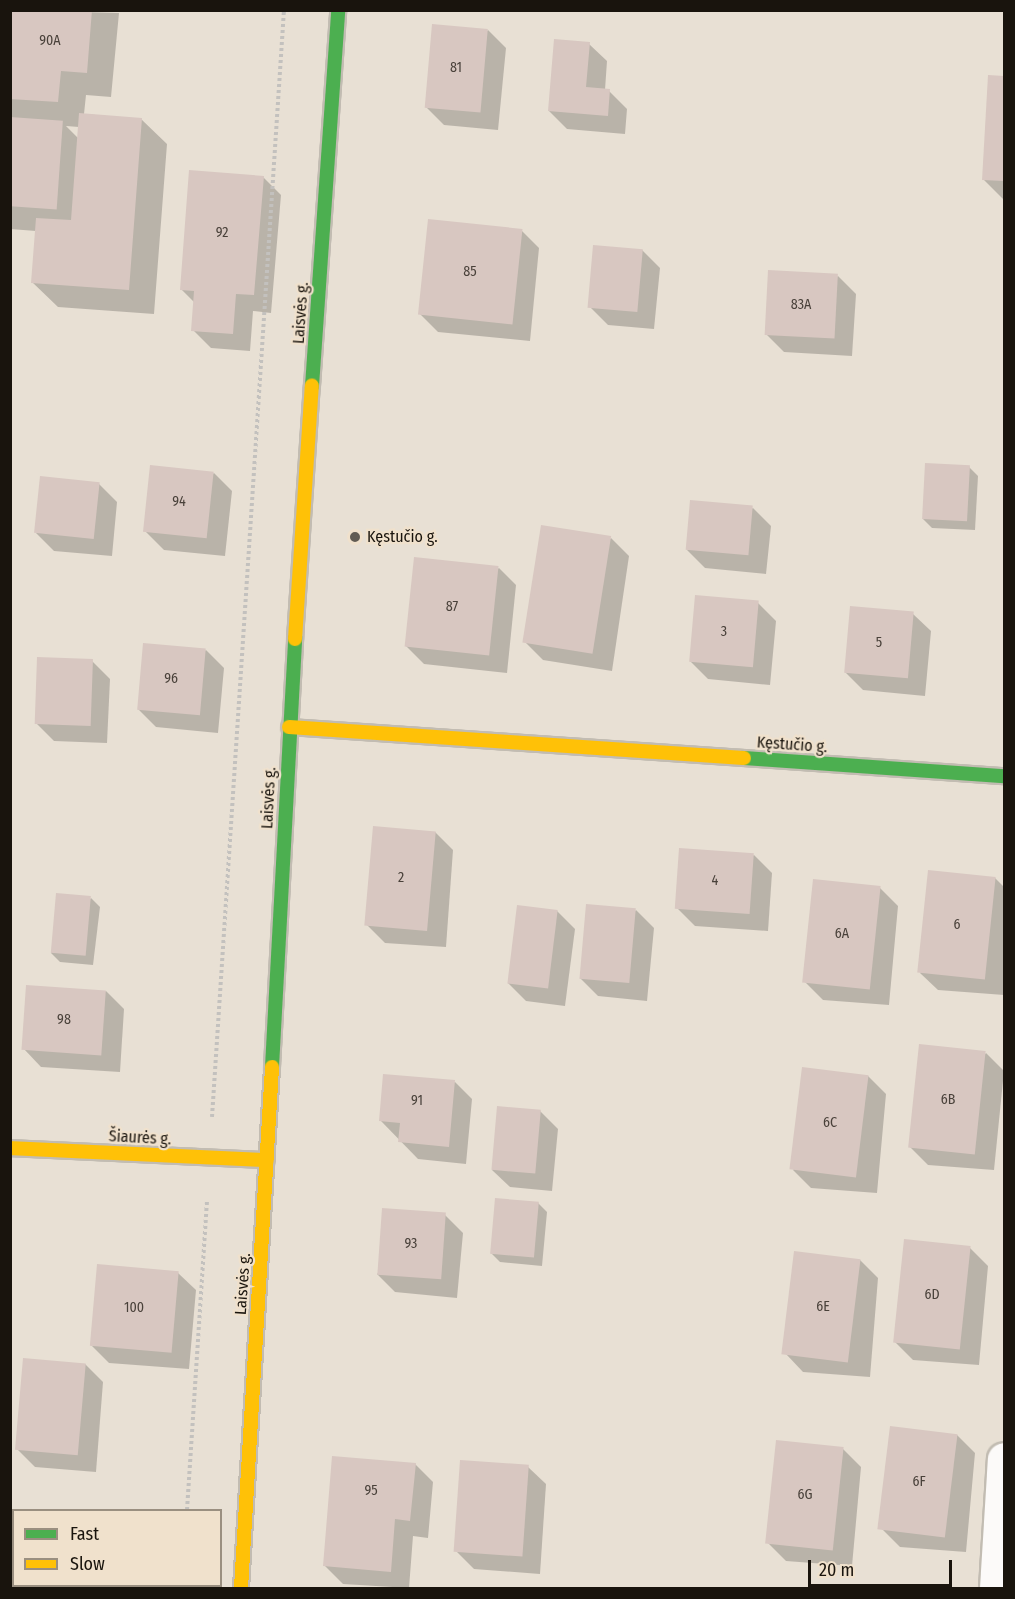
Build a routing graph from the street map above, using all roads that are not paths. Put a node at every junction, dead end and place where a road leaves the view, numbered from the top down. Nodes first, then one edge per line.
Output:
1 (338, 10) edge
2 (289, 728) junction
3 (1005, 776) edge
4 (10, 1148) edge
5 (267, 1160) junction
6 (1005, 1459) edge
7 (241, 1588) edge
8 (996, 1588) edge

1 - 2 main road, Laisvės g.
2 - 3 main road, Kęstučio g.
2 - 5 main road, Laisvės g.
4 - 5 main road, Šiaurės g.
5 - 7 main road, Laisvės g.
6 - 8 street

